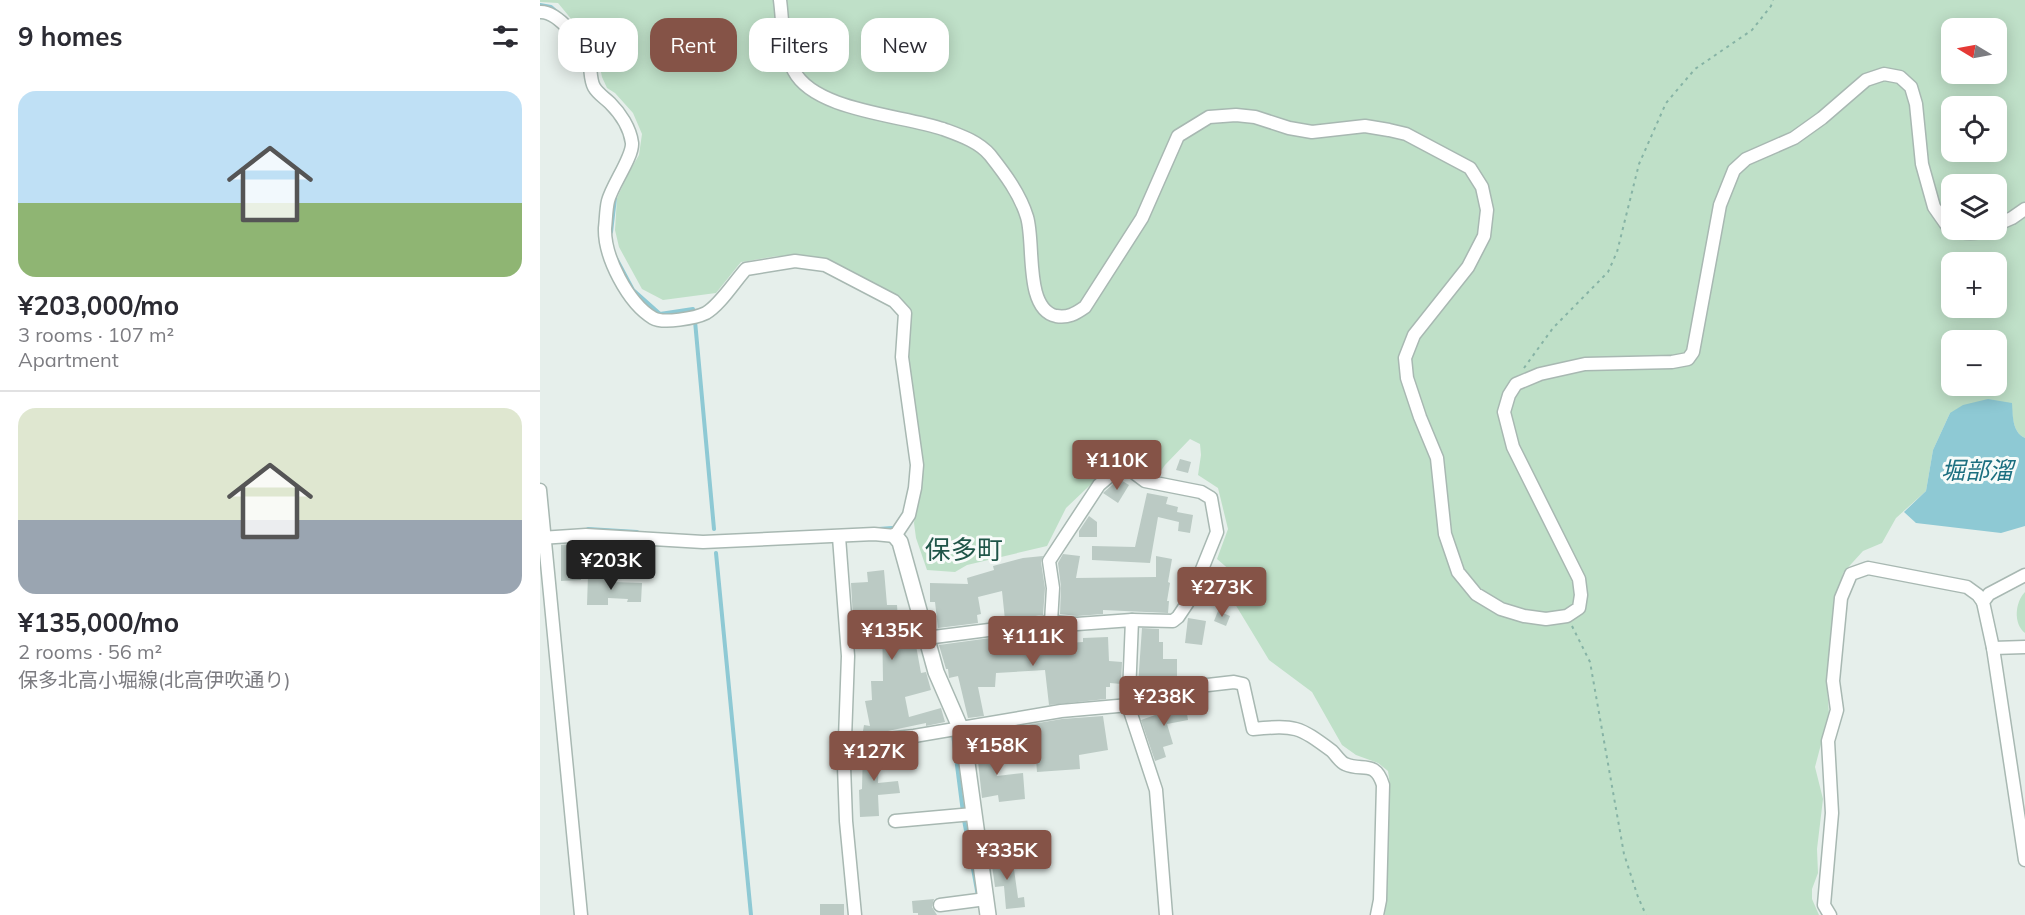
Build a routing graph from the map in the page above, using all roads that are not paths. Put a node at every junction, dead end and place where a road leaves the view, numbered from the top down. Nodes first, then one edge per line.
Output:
1 (780, 0) edge
2 (540, 12) edge
3 (2025, 209) edge
4 (1941, 217) edge
5 (2007, 221) edge
6 (540, 490) edge
7 (543, 533) edge
8 (897, 533) junction
9 (838, 537) junction
10 (2025, 575) edge
11 (1983, 602) junction
12 (1132, 620) junction
13 (1051, 622) junction
14 (932, 637) junction
15 (2025, 646) edge
16 (1993, 648) junction
17 (1129, 699) junction
18 (960, 729) junction
19 (845, 739) junction
20 (967, 815) junction
21 (895, 821) dead end
22 (2025, 860) edge
23 (986, 898) junction
24 (940, 905) dead end
25 (582, 915) edge
26 (855, 915) edge
27 (988, 915) edge
28 (1166, 915) edge
29 (1377, 915) edge
30 (1830, 915) edge

1 - 4 street
2 - 8 street
3 - 5 street
6 - 7 street
7 - 9 street
7 - 25 street
8 - 9 street
8 - 14 street
9 - 19 street
10 - 11 street
11 - 16 street
11 - 30 street
12 - 13 street
12 - 13 street
12 - 17 street
13 - 14 street
14 - 18 street
15 - 16 street
16 - 22 street
17 - 18 street
17 - 28 street
17 - 29 street
18 - 19 street
18 - 20 street
19 - 26 street
20 - 21 street
20 - 23 street
23 - 24 street
23 - 27 street

